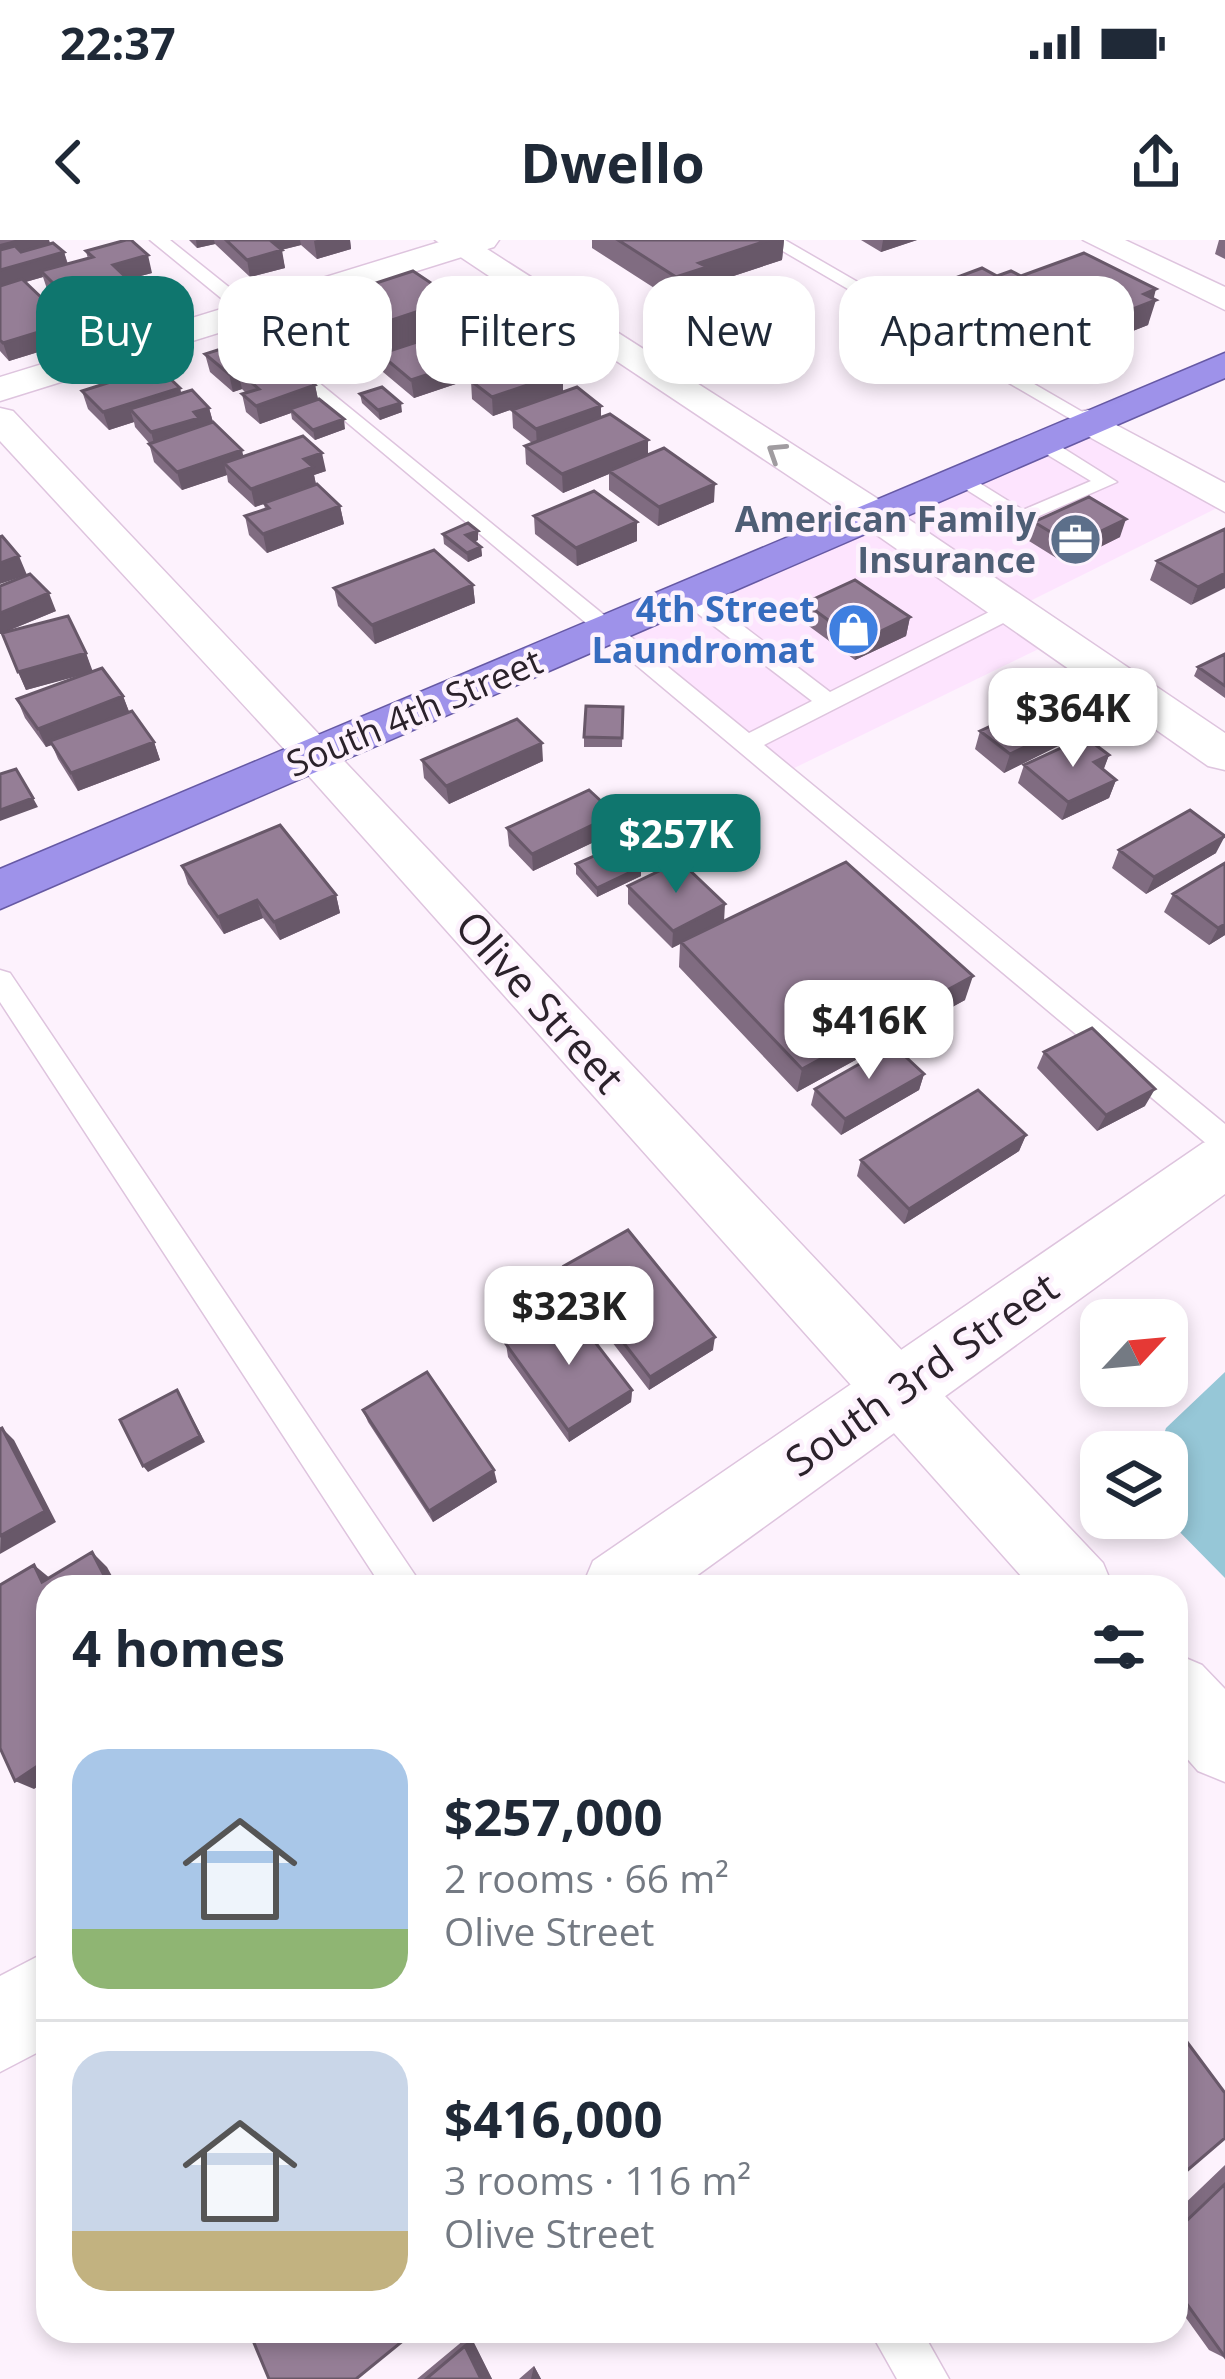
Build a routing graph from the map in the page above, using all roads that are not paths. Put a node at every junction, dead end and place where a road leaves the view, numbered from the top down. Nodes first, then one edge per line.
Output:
1 (159, 240) edge
2 (773, 240) edge
3 (1100, 240) edge
4 (465, 242) edge
5 (361, 276) edge
6 (839, 278) edge
7 (218, 294) edge
8 (1225, 300) edge
9 (218, 322) edge
10 (1225, 364) edge
11 (322, 384) edge
12 (1024, 384) edge
13 (0, 389) edge
14 (0, 419) edge
15 (1088, 421) junction
16 (1040, 442) junction
17 (958, 478) junction
18 (1225, 500) edge
19 (875, 515) junction
20 (688, 595) junction
21 (1013, 610) junction
22 (608, 629) junction
23 (828, 702) junction
24 (747, 744) junction
25 (316, 754) junction
26 (1225, 755) edge
27 (0, 890) edge
28 (0, 980) edge
29 (1225, 1142) edge
30 (1225, 1162) edge
31 (895, 1390) junction
32 (396, 1575) edge
33 (636, 1575) edge
34 (1067, 1575) edge
35 (1188, 1704) edge
36 (1225, 1744) edge
37 (36, 2002) edge
38 (0, 2028) edge
39 (902, 2343) edge
40 (925, 2379) edge

1 - 7 lane
2 - 6 lane
3 - 8 street
4 - 5 street
19 -> 4 street
9 - 13 street
10 - 15 highway, South 4th Street
11 - 22 lane
12 - 15 lane
14 - 25 street, Olive Street
15 - 16 highway, South 4th Street
15 - 18 street
16 - 17 highway, South 4th Street
16 - 17 lane
17 - 19 highway, South 4th Street
19 - 20 highway, South 4th Street
19 - 21 street
20 - 22 highway, South 4th Street
20 - 23 lane
21 - 23 lane
21 - 26 street
22 - 24 lane
22 - 25 highway, South 4th Street
23 - 24 lane
24 - 29 lane
25 - 27 highway, South 4th Street
25 - 31 street, Olive Street
28 - 32 lane
30 - 31 street, South 3rd Street
31 - 33 street, South 3rd Street
31 - 34 street, Olive Street
35 - 36 street
37 - 38 street
39 - 40 lane

